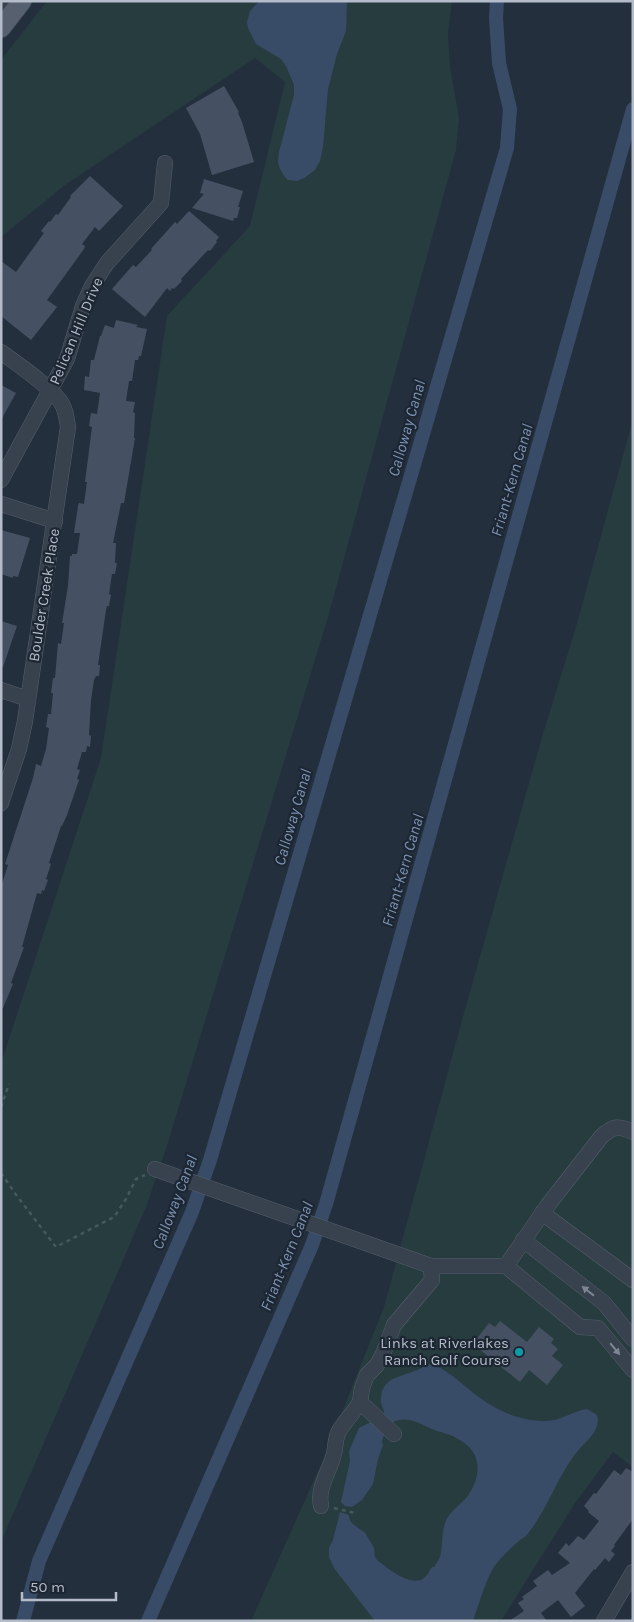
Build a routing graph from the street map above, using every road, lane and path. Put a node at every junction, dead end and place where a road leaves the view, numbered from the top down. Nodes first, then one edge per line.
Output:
1 (5, 1) edge
2 (22, 1) edge
3 (1, 6) edge
4 (1, 28) edge
5 (165, 163) dead end
6 (1, 352) edge
7 (50, 390) junction
8 (1, 480) edge
9 (1, 504) edge
10 (55, 521) junction
11 (1, 690) edge
12 (28, 699) junction
13 (1, 802) edge
14 (9, 1084) dead end
15 (1, 1107) edge
16 (633, 1132) edge
17 (155, 1170) joint
18 (1, 1173) edge
19 (542, 1213) junction
20 (523, 1240) junction
21 (431, 1266) junction
22 (506, 1266) junction
23 (633, 1280) edge
24 (611, 1313) junction
25 (628, 1322) edge
26 (598, 1328) junction
27 (633, 1339) edge
28 (633, 1370) edge
29 (360, 1402) junction
30 (394, 1434) dead end
31 (320, 1506) joint
32 (355, 1513) dead end
33 (633, 1572) edge
34 (604, 1621) edge

1 - 3 street
2 - 4 main road
5 - 7 street, Pelican Hill Drive
6 - 7 street, Boulder Creek Place
7 - 8 street, Pelican Hill Drive
7 - 10 street, Boulder Creek Place
9 - 10 street
10 - 12 street, Boulder Creek Place
11 - 12 street
12 - 13 street, Boulder Creek Place
14 - 15 path
16 - 19 street
17 - 18 path
17 - 21 street
19 - 20 street
19 - 23 street
20 - 22 street
24 -> 20 street
21 - 22 street
21 - 29 street
22 - 26 street
24 - 25 street
24 - 26 street
25 - 27 street
26 -> 28 street
29 - 30 street
29 - 31 street
31 - 32 path
33 - 34 street

